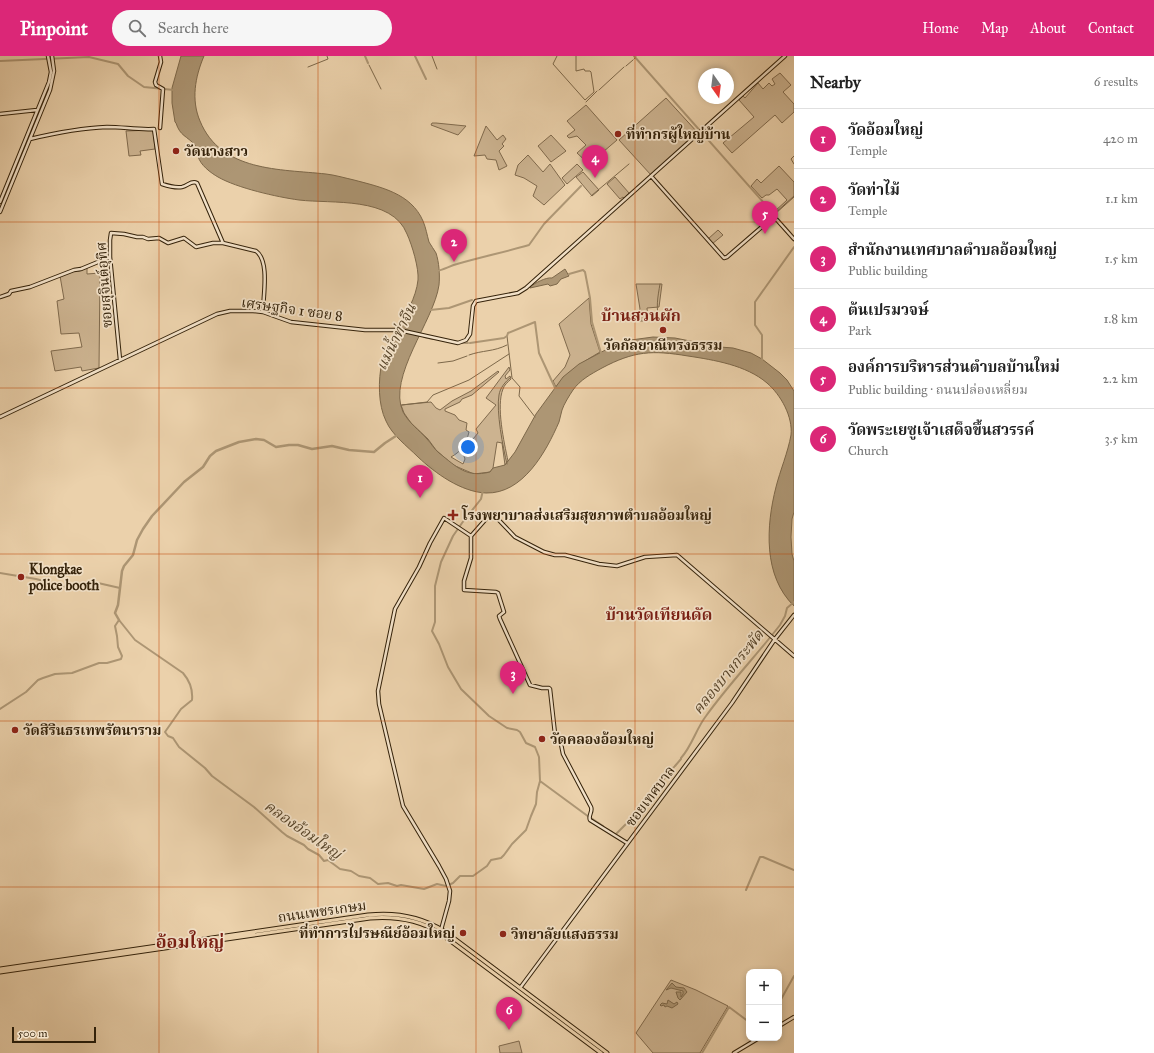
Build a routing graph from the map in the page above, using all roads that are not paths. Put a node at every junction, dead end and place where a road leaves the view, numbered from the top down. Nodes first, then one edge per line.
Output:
1 (160, 56) edge
2 (785, 56) edge
3 (50, 57) edge
4 (37, 110) junction
5 (0, 114) edge
6 (35, 120) junction
7 (160, 128) dead end
8 (30, 138) junction
9 (651, 176) junction
10 (0, 202) edge
11 (0, 212) edge
12 (794, 239) edge
13 (223, 243) junction
14 (110, 257) junction
15 (0, 297) edge
16 (263, 312) junction
17 (120, 360) junction
18 (0, 417) edge
19 (472, 536) junction
20 (794, 615) edge
21 (775, 639) junction
22 (794, 656) edge
23 (627, 843) junction
24 (324, 921) junction
25 (344, 922) junction
26 (299, 925) junction
27 (316, 926) junction
28 (441, 930) junction
29 (47, 964) junction
30 (0, 970) edge
31 (519, 990) junction
32 (529, 997) junction
33 (794, 1017) edge
34 (782, 1024) edge
35 (754, 1041) edge
36 (601, 1053) edge
37 (607, 1053) edge
38 (734, 1053) edge

1 - 7 street
2 - 9 street
3 - 4 street
3 - 6 street
4 - 5 street
4 - 6 street
6 - 8 street
6 - 10 street
8 - 11 street
8 - 13 street
9 - 12 street
9 - 16 street, เศรษฐกิจ 1 ซอย 8
13 - 14 street, ซอยสุจินต์อุทิศ
13 - 16 street
14 - 15 street
14 - 17 street, ซอยสุจินต์อุทิศ
16 - 17 street, เศรษฐกิจ 1 ซอย 8
17 - 18 street, เศรษฐกิจ 1 ซอย 8
19 - 21 street
19 - 23 street
19 - 28 street
20 - 21 street, ซอยเทศบาล
21 - 22 street
21 - 23 street, ซอยเทศบาล
23 - 31 street, ซอยเทศบาล
24 - 25 main road
24 - 26 main road, ถนนเพชรเกษม
24 - 28 main road, ถนนเพชรเกษม
25 - 27 main road, ถนนเพชรเกษม
25 - 31 main road, ถนนเพชรเกษม
26 - 27 main road
26 - 29 main road, ถนนเพชรเกษม
27 - 29 main road, ถนนเพชรเกษม
28 - 31 main road, ถนนเพชรเกษม
29 - 30 main road, ถนนเพชรเกษม
31 - 32 main road, ถนนเพชรเกษม
32 - 36 main road, ถนนเพชรเกษม
32 - 37 main road, ถนนเพชรเกษม
33 - 34 street
35 - 38 street

